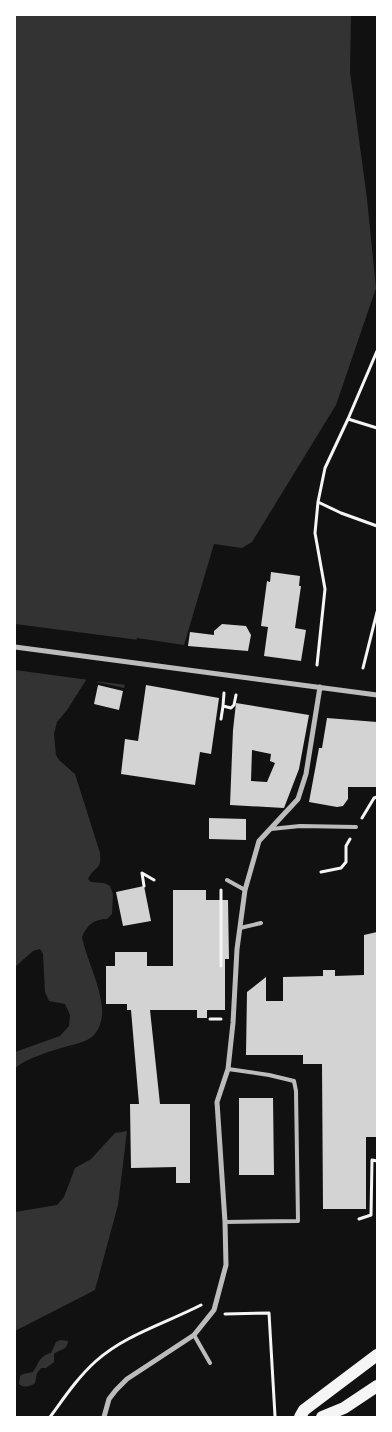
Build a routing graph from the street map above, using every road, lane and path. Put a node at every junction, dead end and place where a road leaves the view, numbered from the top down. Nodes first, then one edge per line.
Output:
1 (377, 351) edge
2 (348, 419) junction
3 (377, 428) edge
4 (318, 502) junction
5 (377, 526) edge
6 (377, 612) edge
7 (15, 646) edge
8 (317, 665) dead end
9 (363, 668) dead end
10 (320, 687) junction
11 (224, 693) dead end
12 (236, 695) dead end
13 (377, 695) edge
14 (223, 706) junction
15 (221, 719) dead end
16 (356, 826) dead end
17 (271, 829) junction
18 (346, 846) dead end
19 (321, 872) dead end
20 (154, 880) dead end
21 (227, 880) dead end
22 (144, 886) dead end
23 (221, 886) dead end
24 (245, 890) junction
25 (260, 923) dead end
26 (240, 928) junction
27 (221, 967) dead end
28 (228, 1070) junction
29 (377, 1161) edge
30 (359, 1219) dead end
31 (225, 1222) junction
32 (203, 1304) dead end
33 (225, 1314) dead end
34 (194, 1335) junction
35 (377, 1355) edge
36 (210, 1363) dead end
37 (377, 1386) edge
38 (275, 1416) edge
39 (50, 1417) edge
40 (104, 1417) edge
41 (300, 1417) edge
42 (322, 1417) edge

1 - 2 path
2 - 3 path
2 - 4 path
4 - 5 path
4 - 8 path
6 - 9 path
7 - 10 street
10 - 13 street
10 - 17 street
11 - 14 path
12 - 14 path
14 - 15 path
16 - 17 lane
17 - 24 street
18 - 19 path
20 - 22 path
21 - 24 lane
23 - 27 path
24 - 26 street
25 - 26 lane
26 - 28 street
28 - 31 street
28 - 31 lane
29 - 30 path
31 - 34 street
32 - 39 path
33 - 38 path
34 - 36 lane
34 - 40 street
35 - 41 main road
37 - 42 main road

